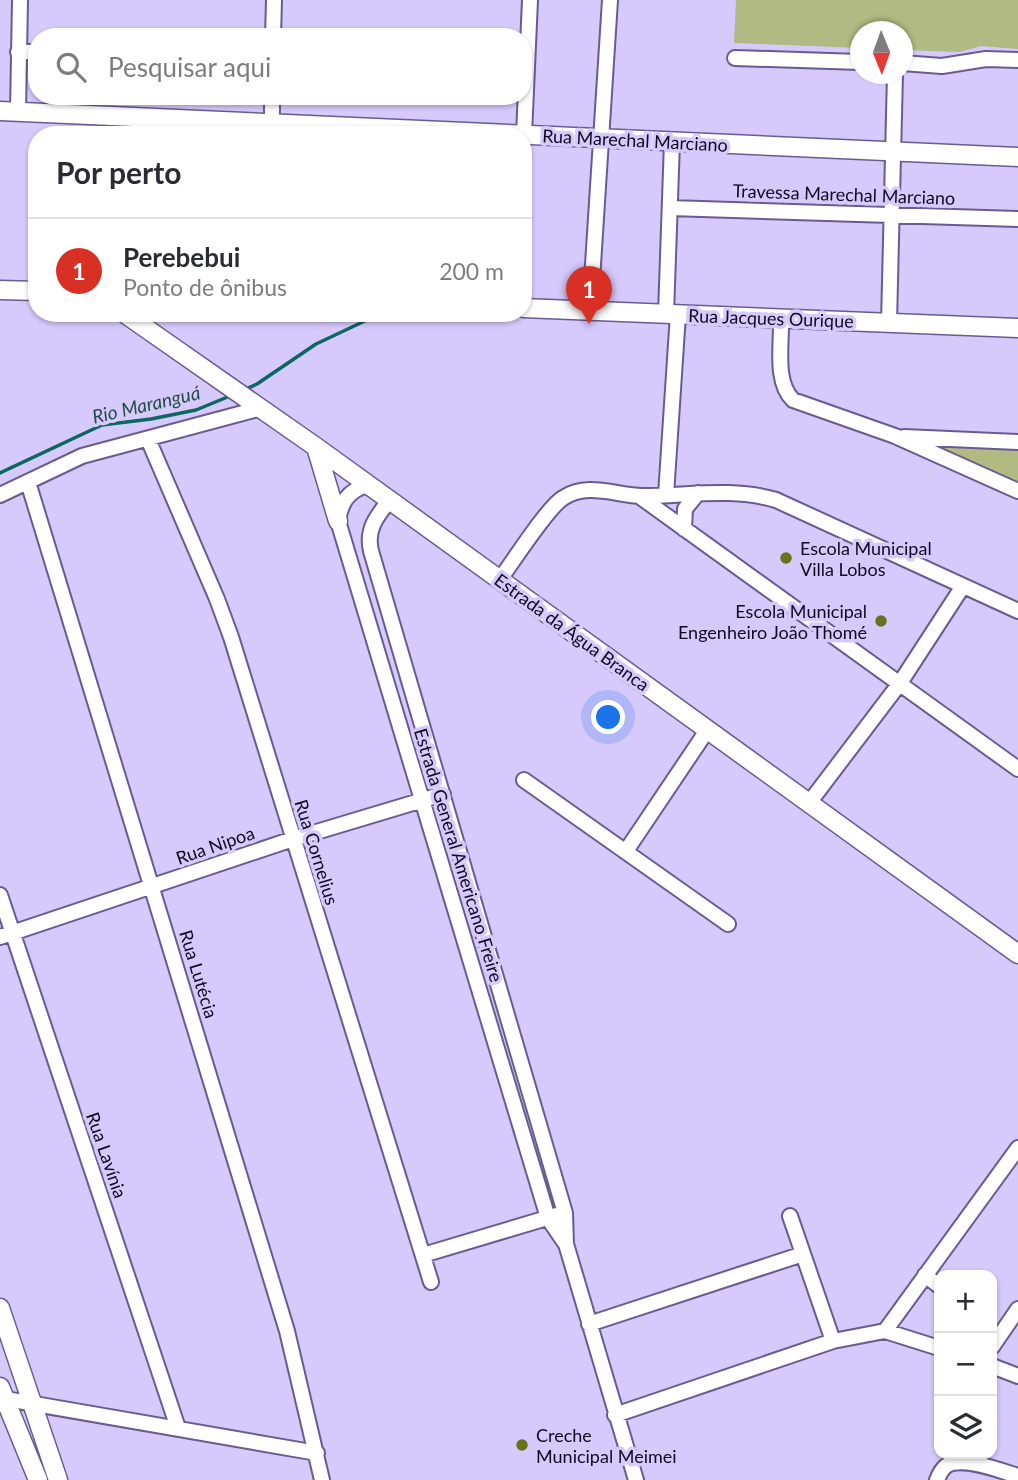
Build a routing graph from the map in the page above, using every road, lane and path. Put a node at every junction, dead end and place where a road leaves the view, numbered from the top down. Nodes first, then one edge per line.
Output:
1 (20, 0) edge
2 (274, 0) edge
3 (530, 0) edge
4 (610, 0) edge
5 (274, 28) edge
6 (528, 28) edge
7 (18, 52) junction
8 (28, 52) edge
9 (735, 58) dead end
10 (1018, 60) edge
11 (850, 62) edge
12 (913, 63) edge
13 (895, 84) edge
14 (272, 105) edge
15 (524, 105) edge
16 (9, 111) edge
17 (228, 126) edge
18 (272, 126) edge
19 (524, 126) edge
20 (532, 135) edge
21 (602, 138) junction
22 (672, 142) junction
23 (893, 152) junction
24 (1018, 157) edge
25 (670, 208) junction
26 (891, 214) junction
27 (1018, 219) edge
28 (0, 290) edge
29 (28, 291) edge
30 (532, 308) edge
31 (590, 311) junction
32 (672, 314) junction
33 (781, 318) junction
34 (146, 322) edge
35 (889, 323) junction
36 (1018, 328) edge
37 (254, 405) junction
38 (895, 436) junction
39 (148, 439) junction
40 (1018, 442) edge
41 (316, 447) junction
42 (28, 482) junction
43 (367, 485) junction
44 (1018, 491) edge
45 (698, 493) junction
46 (0, 495) edge
47 (666, 495) junction
48 (639, 496) junction
49 (389, 501) junction
50 (338, 521) junction
51 (684, 529) junction
52 (500, 579) junction
53 (963, 586) junction
54 (1018, 611) edge
55 (900, 683) junction
56 (708, 729) junction
57 (1018, 769) edge
58 (524, 780) dead end
59 (443, 794) junction
60 (422, 799) junction
61 (810, 803) junction
62 (293, 839) junction
63 (626, 851) junction
64 (153, 887) junction
65 (0, 895) edge
66 (728, 924) dead end
67 (6, 935) edge
68 (1018, 953) edge
69 (1018, 1148) edge
70 (565, 1213) junction
71 (790, 1216) dead end
72 (548, 1218) junction
73 (566, 1244) junction
74 (803, 1254) junction
75 (423, 1255) junction
76 (925, 1275) junction
77 (431, 1282) dead end
78 (934, 1282) edge
79 (0, 1308) edge
80 (1018, 1309) edge
81 (589, 1324) junction
82 (997, 1328) edge
83 (885, 1331) junction
84 (833, 1341) junction
85 (934, 1346) edge
86 (997, 1368) edge
87 (1018, 1376) edge
88 (1, 1394) edge
89 (32, 1403) junction
90 (615, 1415) junction
91 (178, 1428) junction
92 (317, 1453) junction
93 (35, 1476) edge
94 (1018, 1476) edge
95 (58, 1480) edge
96 (323, 1480) edge
97 (636, 1480) edge
98 (937, 1480) edge

1 - 7 street
2 - 5 street
3 - 6 street
4 - 21 street
7 - 8 street
7 - 16 street
9 - 11 street
10 - 12 street
13 - 23 street
14 - 18 street
15 - 19 street
16 - 17 main road, Rua Marechal Marciano
20 - 21 main road, Rua Marechal Marciano
21 - 22 main road, Rua Marechal Marciano
21 - 31 street
22 - 23 main road, Rua Marechal Marciano
22 - 25 street
23 - 24 main road, Rua Marechal Marciano
23 - 26 street
25 - 26 street, Travessa Marechal Marciano
25 - 32 street
26 - 27 street, Travessa Marechal Marciano
26 - 35 street
28 - 29 main road
30 - 31 main road, Rua Jacques Ourique
31 - 32 main road, Rua Jacques Ourique
32 - 33 main road, Rua Jacques Ourique
32 - 47 street
33 - 35 main road, Rua Jacques Ourique
33 - 38 street
34 - 37 main road, Estrada da Água Branca
35 - 36 main road, Rua Jacques Ourique
37 - 39 street
37 - 41 main road, Estrada da Água Branca
38 - 40 street
38 - 44 street
39 - 42 street
39 - 62 street, Rua Cornelius
41 - 43 main road, Estrada da Água Branca
41 - 50 main road
42 - 46 street
42 - 64 street, Rua Lutécia
43 - 49 main road, Estrada da Água Branca
43 - 50 street
45 - 47 street
45 - 51 street
45 - 53 street
47 - 48 street
48 - 51 street
48 - 52 street
49 - 52 main road, Estrada da Água Branca
49 - 59 street, Estrada General Americano Freire
50 - 60 street, Estrada General Americano Freire
51 - 55 street
52 - 56 main road, Estrada da Água Branca
53 - 54 street
53 - 55 street
55 - 57 street
55 - 61 street
56 - 61 main road, Estrada da Água Branca
56 - 63 street
58 - 63 street
59 - 60 street, Rua Nipoa
59 - 70 street, Estrada General Americano Freire
60 - 62 street, Rua Nipoa
60 - 72 street, Estrada General Americano Freire
61 - 68 main road, Estrada da Água Branca
62 - 64 street, Rua Nipoa
62 - 75 street, Rua Cornelius
63 - 66 street
64 - 67 street, Rua Nipoa
64 - 92 street, Rua Lutécia
65 - 67 street, Rua Lavínia
67 - 91 street, Rua Lavínia
69 - 76 street
70 - 72 street
70 - 73 street, Estrada General Americano Freire
71 - 74 street
72 - 73 street, Estrada General Americano Freire
72 - 75 street
73 - 81 street, Estrada General Americano Freire
74 - 81 street
74 - 84 street
75 - 77 street, Rua Cornelius
76 - 78 street
76 - 83 street
79 - 89 main road
80 - 82 street
81 - 90 street, Estrada General Americano Freire
83 - 84 street
83 - 85 street
84 - 90 street
86 - 87 street
88 - 89 street
88 - 93 main road
89 - 91 street
89 - 95 main road
90 - 97 street, Estrada General Americano Freire
91 - 92 street
92 - 96 street, Rua Lutécia
94 - 98 street

